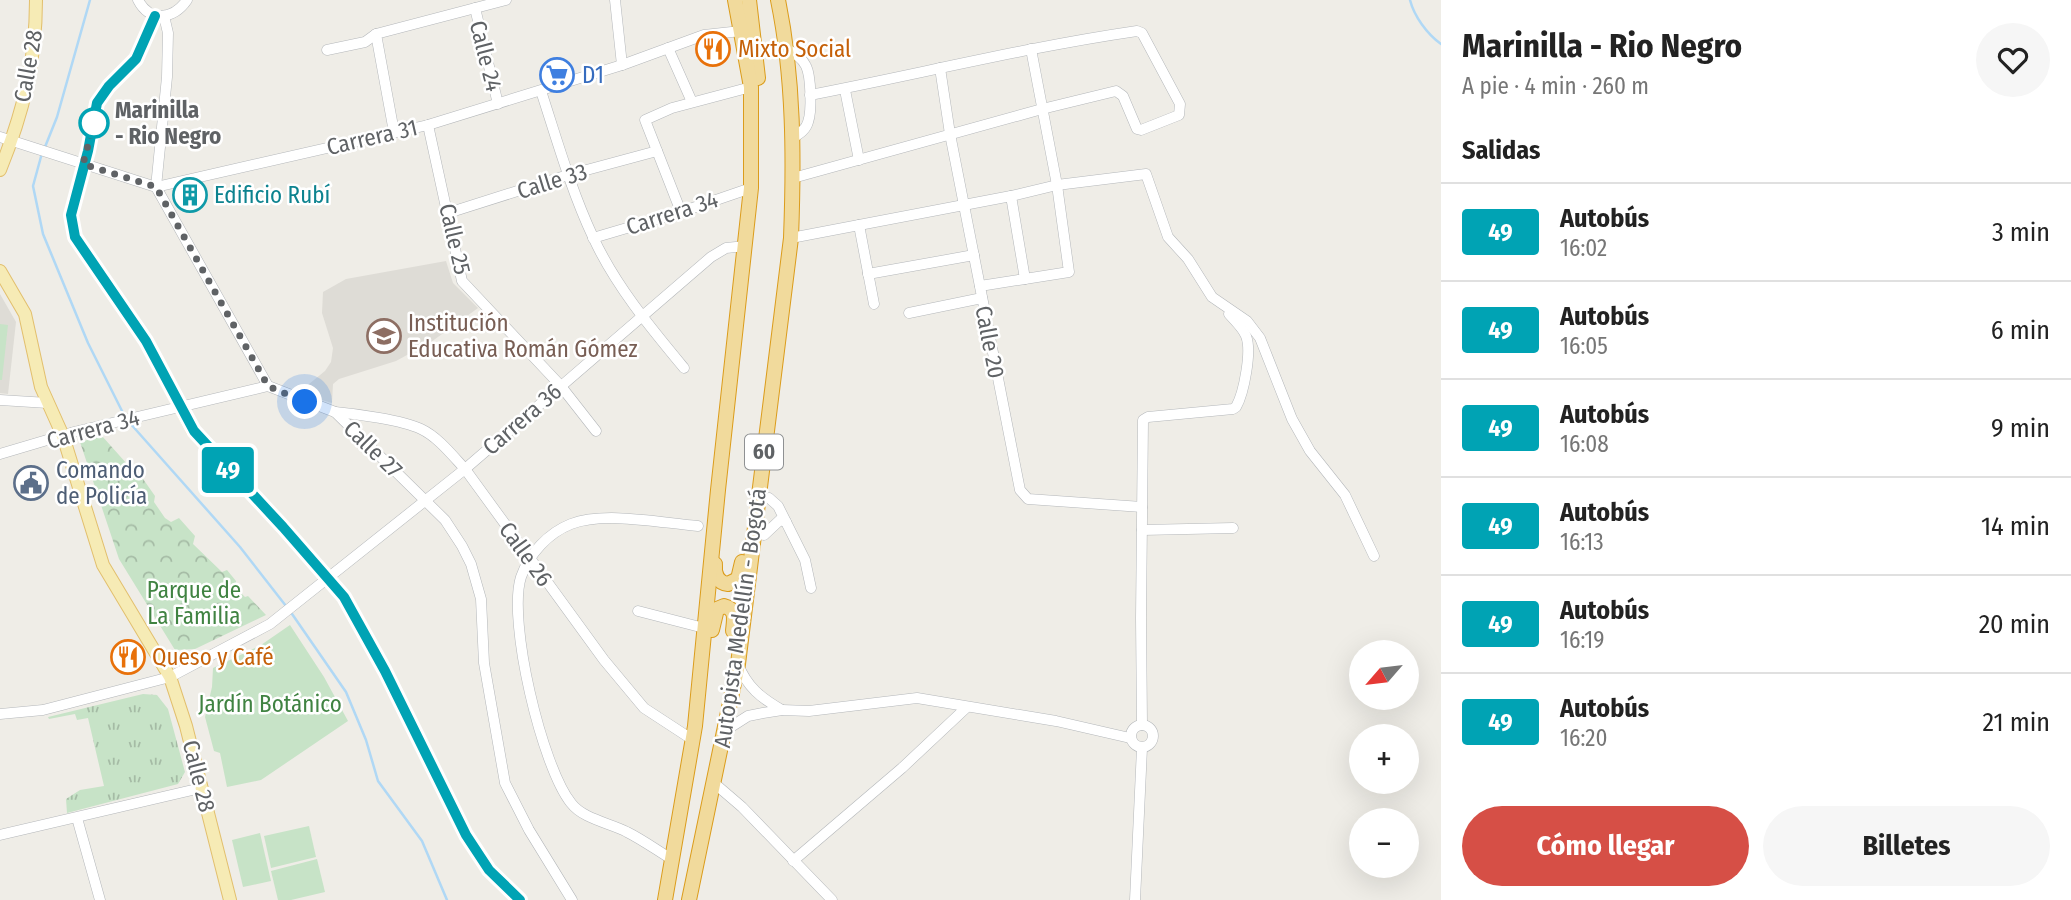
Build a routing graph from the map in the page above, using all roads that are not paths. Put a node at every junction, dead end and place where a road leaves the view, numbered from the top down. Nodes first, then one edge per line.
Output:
1 (37, 0) edge
2 (138, 0) edge
3 (506, 0) edge
4 (615, 0) edge
5 (736, 0) edge
6 (749, 0) edge
7 (772, 0) edge
8 (778, 0) edge
9 (184, 4) edge
10 (475, 8) junction
11 (159, 16) junction
12 (741, 30) junction
13 (169, 33) junction
14 (376, 34) junction
15 (668, 48) junction
16 (785, 48) junction
17 (1031, 49) junction
18 (327, 50) dead end
19 (622, 65) junction
20 (940, 68) junction
21 (751, 87) junction
22 (845, 90) junction
23 (541, 91) junction
24 (810, 95) junction
25 (692, 102) junction
26 (751, 103) junction
27 (498, 104) junction
28 (1042, 109) junction
29 (792, 116) junction
30 (428, 125) junction
31 (394, 132) junction
32 (950, 134) junction
33 (793, 138) junction
34 (5, 139) edge
35 (657, 151) junction
36 (859, 160) junction
37 (83, 164) junction
38 (0, 170) edge
39 (568, 175) junction
40 (793, 178) junction
41 (1057, 185) junction
42 (156, 187) junction
43 (751, 188) junction
44 (1011, 196) junction
45 (964, 205) junction
46 (681, 212) junction
47 (449, 213) junction
48 (859, 225) junction
49 (593, 238) junction
50 (791, 238) junction
51 (746, 246) junction
52 (974, 255) junction
53 (0, 271) edge
54 (868, 274) junction
55 (1025, 279) junction
56 (980, 286) junction
57 (982, 298) junction
58 (874, 304) dead end
59 (1222, 306) junction
60 (909, 313) dead end
61 (641, 317) junction
62 (684, 368) dead end
63 (560, 385) junction
64 (268, 386) junction
65 (0, 400) edge
66 (48, 403) junction
67 (179, 405) junction
68 (335, 412) junction
69 (596, 431) dead end
70 (767, 431) junction
71 (63, 436) junction
72 (0, 454) edge
73 (465, 469) junction
74 (718, 489) junction
75 (769, 498) dead end
76 (426, 500) junction
77 (1142, 508) junction
78 (786, 522) junction
79 (698, 526) dead end
80 (1233, 528) dead end
81 (1142, 530) junction
82 (764, 535) dead end
83 (1374, 556) dead end
84 (529, 559) junction
85 (327, 577) junction
86 (811, 588) dead end
87 (638, 611) dead end
88 (705, 628) junction
89 (738, 664) junction
90 (170, 677) junction
91 (967, 707) junction
92 (782, 710) junction
93 (0, 714) edge
94 (1142, 725) junction
95 (694, 733) junction
96 (724, 735) junction
97 (1130, 738) junction
98 (1142, 748) junction
99 (714, 783) junction
100 (201, 788) junction
101 (77, 818) junction
102 (0, 835) edge
103 (673, 860) junction
104 (793, 861) junction
105 (100, 900) edge
106 (230, 900) edge
107 (520, 900) edge
108 (572, 900) edge
109 (665, 900) edge
110 (689, 900) edge
111 (832, 900) edge
112 (1135, 900) edge

1 - 34 main road, Calle 28
2 - 11 street
3 - 10 street
4 - 19 street
5 - 12 highway, Autopista Medellín - Bogotá / 60
6 - 26 highway
7 - 29 highway
8 - 16 highway, Autopista Medellín - Bogotá / 60
9 - 11 street
9 - 13 street
10 - 14 street
10 - 27 street, Calle 24
11 - 13 street
11 - 37 main road
12 - 15 street, Carrera 31
12 - 21 highway, Autopista Medellín - Bogotá / 60
13 - 42 street
14 - 18 street
14 - 31 street
15 - 19 street, Carrera 31
15 - 25 street
16 - 24 street
16 - 29 highway, Autopista Medellín - Bogotá / 60
17 - 20 street
17 - 28 street
17 - 28 street
19 - 23 street, Carrera 31
20 - 22 street
20 - 32 street, Calle 20
21 - 25 street
21 - 26 highway, Autopista Medellín - Bogotá / 60
22 - 24 street
22 - 36 street
23 - 27 street, Carrera 31
23 - 39 street, Calle 24
24 - 33 street
25 - 35 street
26 - 43 highway, Autopista Medellín - Bogotá / 60
27 - 30 street, Carrera 31
28 - 32 street
28 - 41 street
29 - 33 highway, Autopista Medellín - Bogotá / 60
30 - 31 street, Carrera 31
30 - 47 street, Calle 25
31 - 42 street, Carrera 31
32 - 36 street
32 - 45 street, Calle 20
33 - 40 highway, Autopista Medellín - Bogotá / 60
34 - 37 street
34 - 38 main road, Calle 28
35 - 39 street, Calle 33
35 - 46 street
36 - 40 street
37 - 42 street
37 - 67 main road
39 - 47 street, Calle 33
39 - 49 street, Calle 24
40 - 50 highway, Autopista Medellín - Bogotá / 60
41 - 44 street
41 - 55 street
41 - 59 street
42 - 64 street
43 - 46 street, Carrera 34
43 - 51 highway, Autopista Medellín - Bogotá / 60
44 - 45 street
44 - 55 street
45 - 48 street
45 - 52 street, Calle 20
46 - 49 street, Carrera 34
47 - 63 street, Calle 25
48 - 50 street
48 - 54 street
49 - 61 street, Calle 24
50 - 70 highway, Autopista Medellín - Bogotá / 60
51 - 61 street, Carrera 36
51 - 74 highway, Autopista Medellín - Bogotá / 60
52 - 54 street
52 - 56 street, Calle 20
53 - 66 main road, Calle 28
54 - 58 street
55 - 56 street
56 - 57 street, Calle 20
57 - 60 street
57 - 77 street, Calle 20
59 - 77 street
59 - 83 street
61 - 62 street, Calle 24
61 - 63 street, Carrera 36
63 - 69 street, Calle 25
63 - 73 street, Carrera 36
64 - 67 street, Carrera 34
64 - 68 street, Calle 27
65 - 66 street
66 - 71 main road, Calle 28
67 - 71 street, Carrera 34
67 - 85 main road
68 - 73 street, Calle 26
68 - 76 street, Calle 27
70 - 74 highway
70 - 89 highway, Autopista Medellín - Bogotá / 60
71 - 72 street, Carrera 34
71 - 90 main road, Calle 28
73 - 76 street, Carrera 36
73 - 84 street, Calle 26
74 - 88 highway, Autopista Medellín - Bogotá / 60
75 - 78 street
76 - 85 street, Carrera 36
76 - 108 street, Calle 27
77 - 81 street
78 - 82 street
78 - 86 street
79 - 84 street
80 - 81 street
81 - 94 street
84 - 95 street, Calle 26
84 - 103 street
85 - 90 street, Carrera 36
85 - 107 main road
87 - 88 street
88 - 95 highway, Autopista Medellín - Bogotá / 60
89 - 92 street
89 - 96 highway, Autopista Medellín - Bogotá / 60
90 - 93 street, Carrera 36
90 - 100 main road, Calle 28
91 - 92 street
91 - 97 street
91 - 104 street
92 - 96 street
94 - 97 street
94 - 98 street
95 - 96 highway
95 - 103 highway, Autopista Medellín - Bogotá / 60
96 - 99 highway, Autopista Medellín - Bogotá / 60
97 - 98 street
98 - 112 street
99 - 104 street
99 - 110 highway, Autopista Medellín - Bogotá / 60
100 - 101 street
100 - 106 main road, Calle 28
101 - 102 street
101 - 105 street
103 - 109 highway, Autopista Medellín - Bogotá / 60
104 - 111 street

